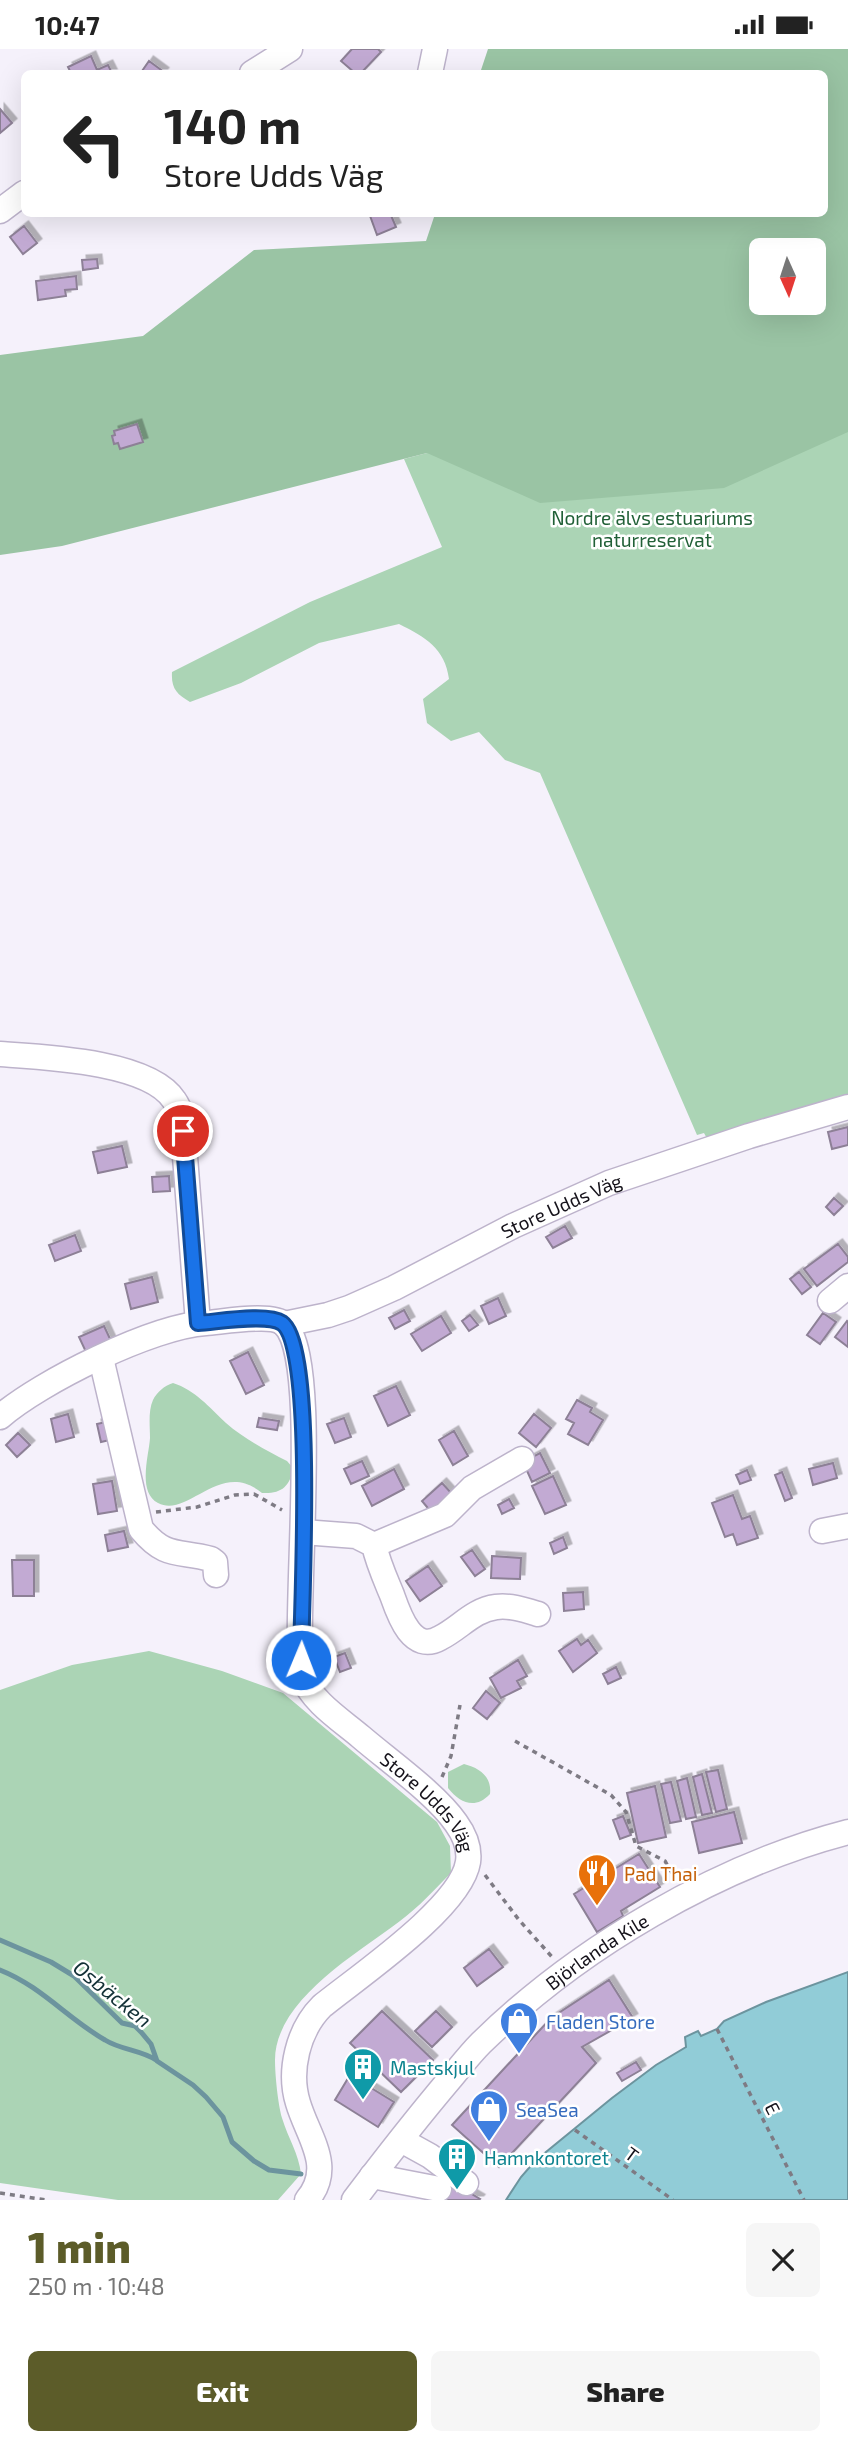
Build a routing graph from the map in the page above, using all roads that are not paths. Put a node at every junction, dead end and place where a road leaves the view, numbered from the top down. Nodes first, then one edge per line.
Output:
1 (290, 49) edge
2 (435, 49) edge
3 (257, 70) edge
4 (431, 70) edge
5 (21, 195) edge
6 (0, 211) edge
7 (0, 1053) edge
8 (848, 1107) edge
9 (198, 1323) junction
10 (284, 1324) junction
11 (101, 1358) junction
12 (0, 1417) edge
13 (522, 1459) dead end
14 (848, 1526) edge
15 (822, 1531) dead end
16 (303, 1532) junction
17 (374, 1545) junction
18 (216, 1575) dead end
19 (538, 1614) dead end
20 (848, 1832) edge
21 (401, 2140) junction
22 (372, 2176) junction
23 (466, 2183) dead end
24 (439, 2189) dead end
25 (307, 2200) edge
26 (354, 2200) edge
27 (388, 2200) edge

1 - 3 street
2 - 4 street
5 - 6 street
7 - 9 street
8 - 10 street, Store Udds Väg
9 - 10 street, Store Udds Väg
9 - 11 street, Store Udds Väg
10 - 16 street, Store Udds Väg
11 - 12 street, Store Udds Väg
11 - 18 street
13 - 17 street
14 - 15 street
16 - 17 street
16 - 25 street, Store Udds Väg
17 - 19 street
20 - 21 street, Björlanda Kile
21 - 22 street, Björlanda Kile
21 - 23 street
22 - 24 street
22 - 26 street, Björlanda Kile
22 - 27 street

